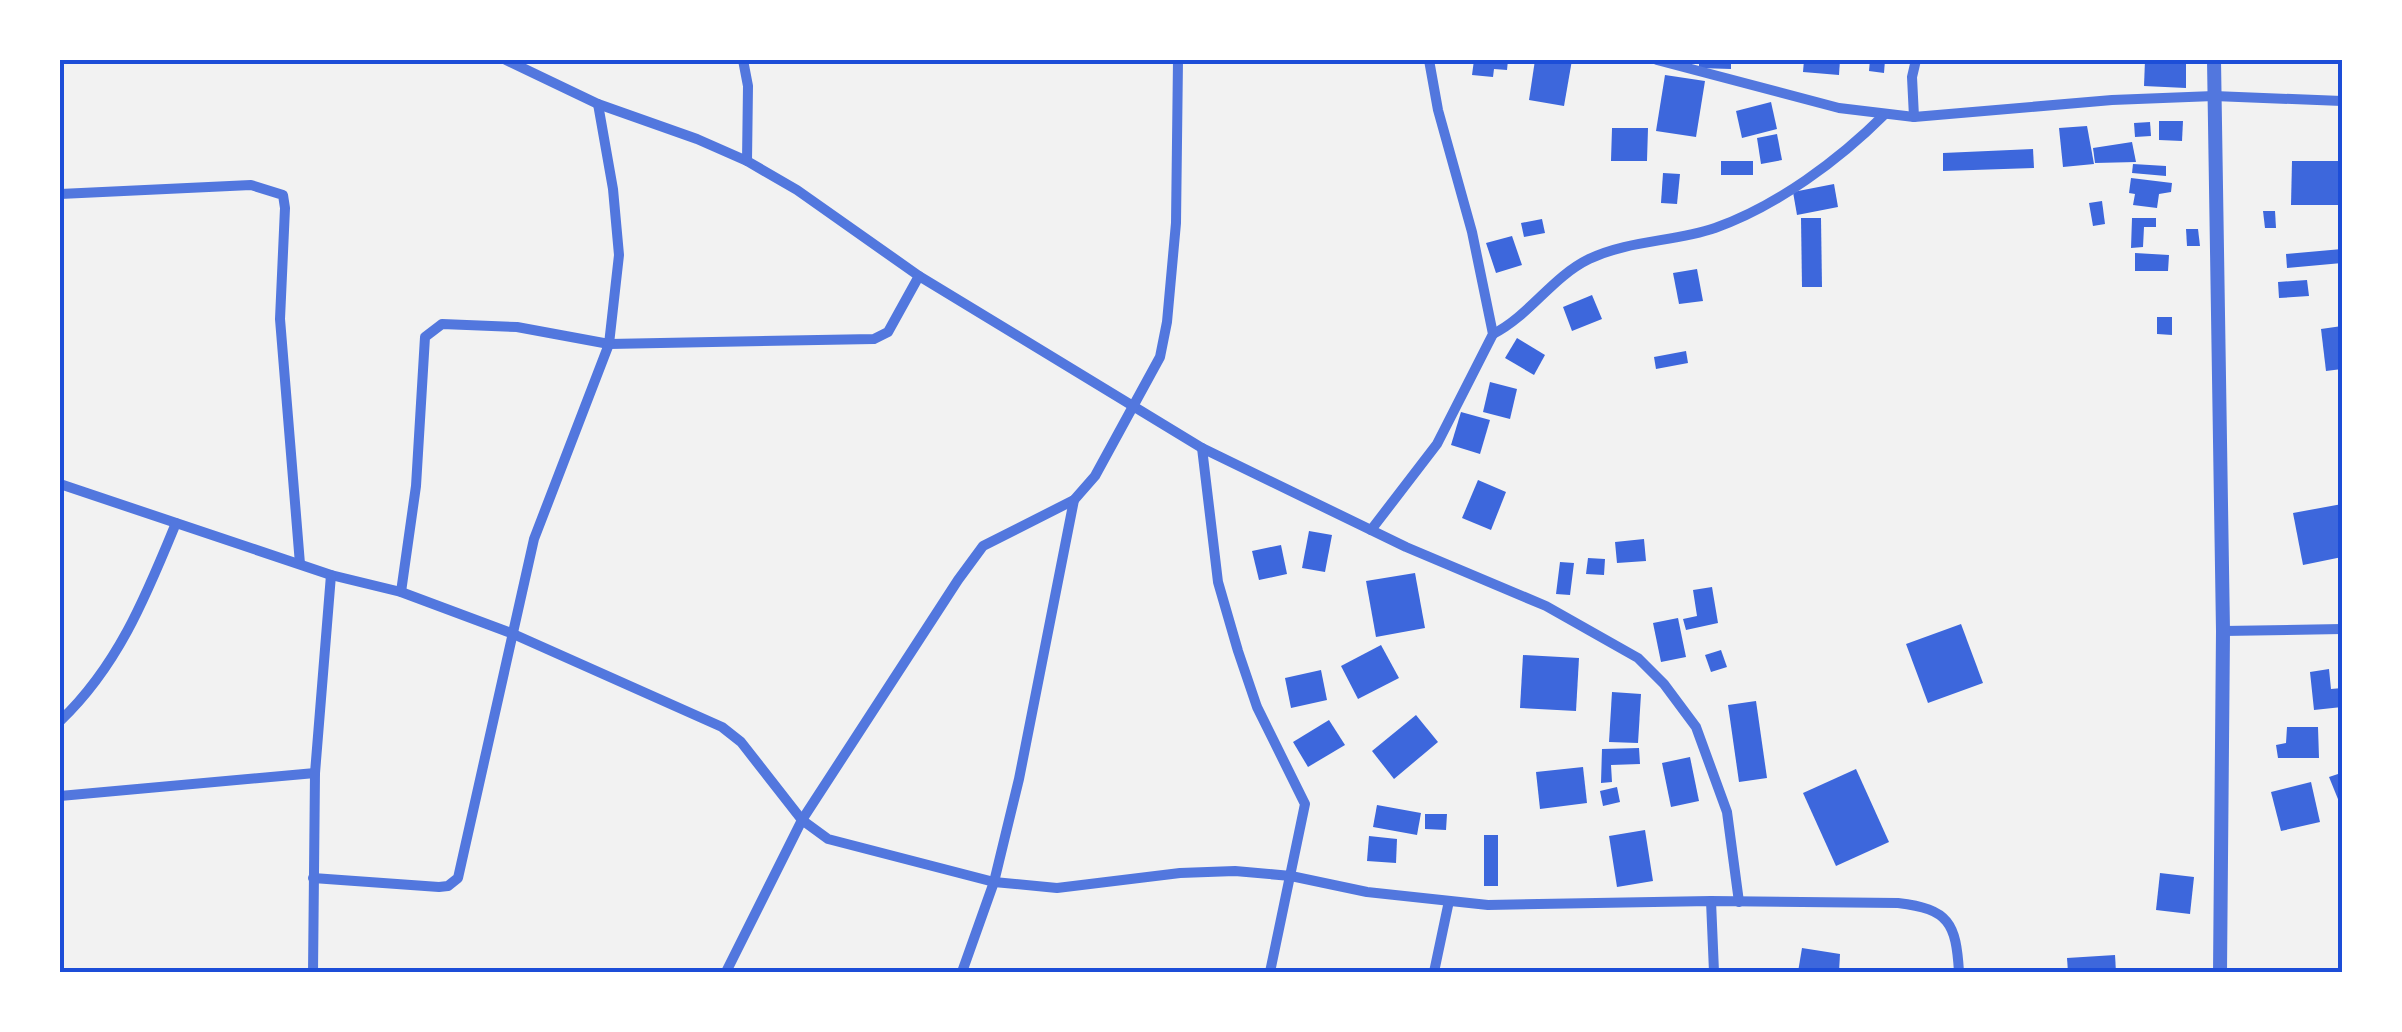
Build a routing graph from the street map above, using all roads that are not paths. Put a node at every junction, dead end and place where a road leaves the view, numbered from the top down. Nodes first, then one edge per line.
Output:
1 (506, 60) edge
2 (743, 60) edge
3 (1178, 60) edge
4 (1429, 60) edge
5 (1657, 60) edge
6 (1916, 60) edge
7 (2214, 60) edge
8 (2214, 96) junction
9 (2342, 101) edge
10 (598, 104) junction
11 (1885, 114) junction
12 (1914, 118) junction
13 (748, 162) junction
14 (60, 194) edge
15 (919, 276) junction
16 (1493, 334) junction
17 (609, 344) junction
18 (1136, 406) junction
19 (1202, 448) junction
20 (60, 484) edge
21 (1074, 500) junction
22 (176, 523) junction
23 (1371, 530) junction
24 (300, 564) junction
25 (331, 575) junction
26 (401, 592) junction
27 (2342, 629) edge
28 (2223, 631) junction
29 (511, 632) junction
30 (60, 721) edge
31 (315, 773) junction
32 (60, 796) edge
33 (802, 820) junction
34 (1290, 876) junction
35 (314, 878) junction
36 (994, 882) junction
37 (1449, 901) junction
38 (1711, 901) junction
39 (1739, 902) junction
40 (313, 972) edge
41 (726, 972) edge
42 (962, 972) edge
43 (1270, 972) edge
44 (1434, 972) edge
45 (1714, 972) edge
46 (1959, 972) edge
47 (2220, 972) edge

1 - 10 street
2 - 13 street
3 - 18 street
4 - 16 street
5 - 11 street
6 - 12 street
7 - 8 street
8 - 9 street
8 - 12 street
8 - 28 street
10 - 13 street
10 - 17 street
11 - 12 street
11 - 16 street
13 - 15 street
14 - 24 street
15 - 17 street
15 - 18 street
16 - 23 street
17 - 26 street
17 - 29 street
18 - 19 street
18 - 21 street
19 - 23 street
19 - 34 street
20 - 22 street
21 - 33 street
21 - 36 street
22 - 24 street
22 - 30 street
23 - 39 street
24 - 25 street
25 - 26 street
25 - 31 street
26 - 29 street
27 - 28 street
28 - 47 street
29 - 33 street
29 - 35 street
31 - 32 street
31 - 35 street
33 - 36 street
33 - 41 street
34 - 36 street
34 - 37 street
34 - 43 street
35 - 40 street
36 - 42 street
37 - 38 street
37 - 44 street
38 - 39 street
38 - 45 street
39 - 46 street

